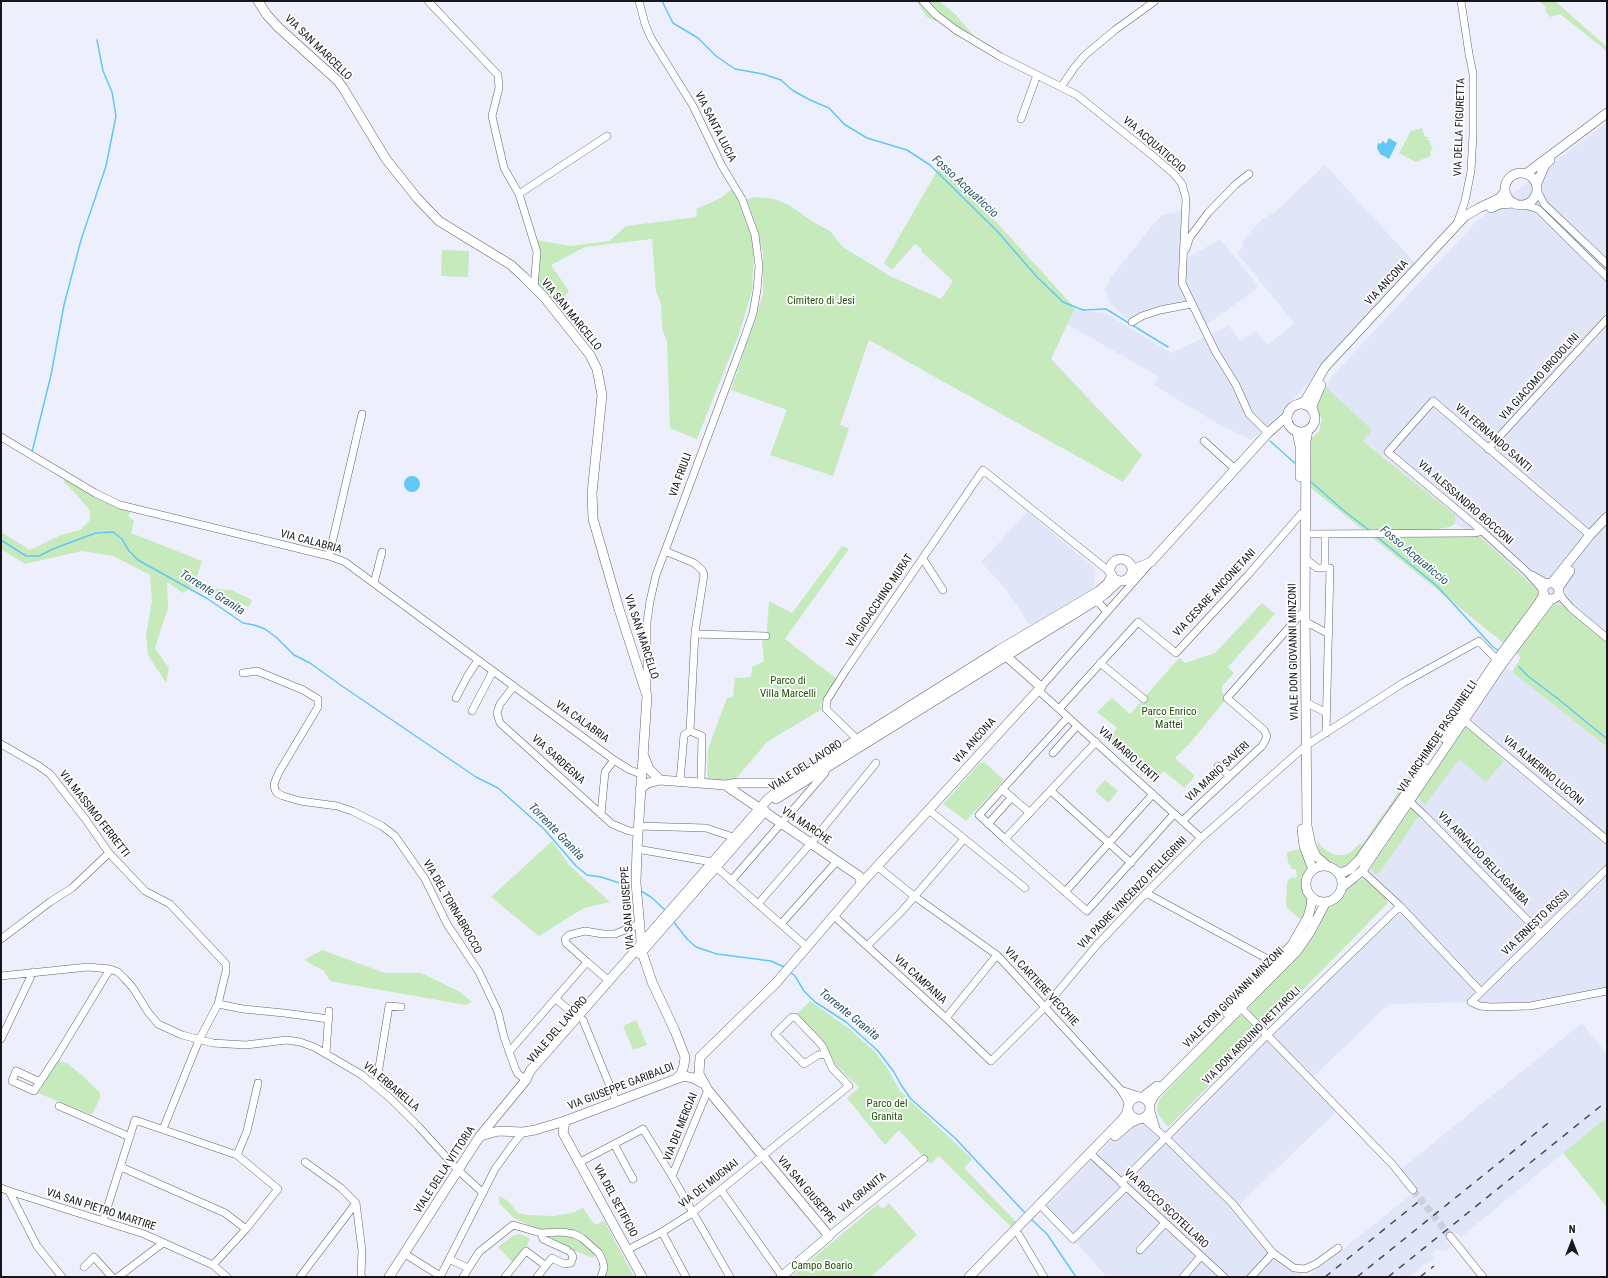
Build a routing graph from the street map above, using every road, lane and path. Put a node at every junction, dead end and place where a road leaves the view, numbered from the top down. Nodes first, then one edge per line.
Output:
1 (258, 1) edge
2 (428, 1) edge
3 (639, 1) edge
4 (923, 1) edge
5 (1155, 1) edge
6 (1461, 1) edge
7 (1037, 75) junction
8 (1061, 87) junction
9 (1607, 113) edge
10 (1021, 119) dead end
11 (607, 136) dead end
12 (1567, 143) junction
13 (1527, 173) junction
14 (1249, 174) dead end
15 (1537, 187) junction
16 (1505, 191) junction
17 (519, 194) junction
18 (1514, 203) junction
19 (1524, 205) junction
20 (1454, 228) junction
21 (1183, 257) junction
22 (1607, 264) edge
23 (758, 266) joint
24 (1607, 277) edge
25 (534, 287) junction
26 (1192, 304) junction
27 (1607, 319) edge
28 (1132, 322) dead end
29 (1299, 404) junction
30 (1313, 411) junction
31 (362, 414) dead end
32 (1286, 417) junction
33 (1294, 430) junction
34 (1308, 430) junction
35 (1268, 433) junction
36 (1, 437) edge
37 (1204, 441) dead end
38 (1488, 449) junction
39 (1388, 452) joint
40 (1235, 469) junction
41 (1301, 514) junction
42 (1607, 517) edge
43 (1607, 525) edge
44 (1481, 530) junction
45 (1306, 534) junction
46 (1324, 534) junction
47 (1590, 535) junction
48 (665, 551) junction
49 (1160, 551) junction
50 (382, 552) dead end
51 (329, 556) junction
52 (923, 558) junction
53 (1306, 559) junction
54 (1151, 562) junction
55 (1131, 567) junction
56 (1325, 568) junction
57 (1115, 575) junction
58 (374, 583) junction
59 (943, 590) dead end
60 (1551, 591) junction
61 (1120, 597) junction
62 (1095, 601) junction
63 (1107, 612) junction
64 (1303, 618) junction
65 (695, 634) junction
66 (1329, 634) junction
67 (766, 636) dead end
68 (1607, 638) edge
69 (646, 654) junction
70 (1006, 656) junction
71 (478, 660) junction
72 (1497, 660) junction
73 (1100, 663) junction
74 (637, 664) junction
75 (493, 671) junction
76 (243, 673) dead end
77 (514, 686) junction
78 (1039, 688) junction
79 (647, 696) junction
80 (456, 698) dead end
81 (1144, 699) dead end
82 (1307, 703) junction
83 (1059, 709) junction
84 (472, 711) dead end
85 (1327, 713) junction
86 (1068, 717) junction
87 (1464, 720) junction
88 (1077, 726) junction
89 (690, 730) junction
90 (1326, 733) junction
91 (858, 740) junction
92 (1096, 742) junction
93 (1, 744) edge
94 (1304, 747) junction
95 (643, 753) junction
96 (1053, 753) dead end
97 (614, 760) junction
98 (876, 763) dead end
99 (1218, 766) dead end
100 (826, 767) junction
101 (641, 774) junction
102 (1230, 776) junction
103 (657, 777) junction
104 (680, 781) junction
105 (701, 783) junction
106 (725, 785) junction
107 (783, 786) junction
108 (640, 789) junction
109 (1002, 789) junction
110 (1051, 791) junction
111 (1153, 794) junction
112 (1012, 798) junction
113 (1409, 801) junction
114 (762, 810) junction
115 (930, 810) junction
116 (1030, 813) junction
117 (601, 814) junction
118 (1174, 814) junction
119 (1182, 821) junction
120 (782, 824) junction
121 (988, 824) junction
122 (638, 829) junction
123 (733, 837) junction
124 (1201, 838) junction
125 (964, 839) junction
126 (1005, 839) junction
127 (1607, 840) edge
128 (1109, 842) junction
129 (811, 843) junction
130 (637, 850) junction
131 (109, 853) junction
132 (837, 861) junction
133 (1131, 863) junction
134 (714, 865) junction
135 (1327, 866) junction
136 (878, 867) junction
137 (1607, 869) edge
138 (1313, 870) junction
139 (1338, 872) junction
140 (1362, 872) junction
141 (854, 874) junction
142 (731, 881) junction
143 (860, 885) junction
144 (1342, 887) junction
145 (1025, 888) dead end
146 (1065, 892) junction
147 (1146, 893) junction
148 (914, 896) junction
149 (1312, 898) junction
150 (1326, 902) junction
151 (758, 904) junction
152 (1400, 906) junction
153 (834, 916) junction
154 (639, 924) junction
155 (781, 924) junction
156 (661, 925) junction
157 (1541, 934) junction
158 (1, 940) edge
159 (642, 942) junction
160 (867, 946) junction
161 (806, 947) junction
162 (642, 952) junction
163 (997, 955) junction
164 (587, 962) junction
165 (1275, 963) junction
166 (110, 969) junction
167 (33, 972) junction
168 (1, 976) edge
169 (609, 981) junction
170 (1607, 991) edge
171 (1481, 992) junction
172 (556, 998) junction
173 (218, 1004) junction
174 (401, 1007) dead end
175 (1045, 1007) junction
176 (1241, 1008) junction
177 (580, 1018) junction
178 (946, 1018) junction
179 (1267, 1035) junction
180 (1, 1040) edge
181 (199, 1040) junction
182 (509, 1052) junction
183 (326, 1053) junction
184 (826, 1054) junction
185 (685, 1057) junction
186 (700, 1057) junction
187 (991, 1061) joint
188 (677, 1078) junction
189 (526, 1080) junction
190 (40, 1082) dead end
191 (258, 1083) dead end
192 (376, 1086) junction
193 (706, 1087) junction
194 (1121, 1090) junction
195 (1145, 1101) junction
196 (616, 1102) junction
197 (59, 1106) dead end
198 (1128, 1106) junction
199 (495, 1118) junction
200 (1141, 1119) junction
201 (565, 1121) junction
202 (543, 1128) junction
203 (163, 1129) junction
204 (1158, 1130) junction
205 (511, 1131) junction
206 (524, 1132) junction
207 (480, 1136) junction
208 (130, 1137) junction
209 (566, 1138) junction
210 (1166, 1138) junction
211 (516, 1140) junction
212 (614, 1144) junction
213 (237, 1155) junction
214 (762, 1155) junction
215 (1094, 1158) junction
216 (924, 1159) dead end
217 (305, 1162) dead end
218 (580, 1162) junction
219 (121, 1167) junction
220 (458, 1170) junction
221 (672, 1176) junction
222 (633, 1179) dead end
223 (1124, 1185) junction
224 (1, 1188) edge
225 (721, 1190) junction
226 (1413, 1190) tunnel mouth
227 (9, 1191) junction
228 (483, 1193) junction
229 (356, 1203) junction
230 (1039, 1211) junction
231 (692, 1213) junction
232 (103, 1221) junction
233 (1165, 1223) junction
234 (246, 1229) junction
235 (1021, 1230) junction
236 (662, 1232) junction
237 (541, 1233) junction
238 (829, 1236) junction
239 (1450, 1236) tunnel mouth
240 (163, 1243) junction
241 (1338, 1248) dead end
242 (627, 1250) junction
243 (1140, 1250) dead end
244 (1273, 1253) junction
245 (405, 1254) junction
246 (1201, 1256) junction
247 (449, 1259) junction
248 (84, 1266) dead end
249 (213, 1266) junction
250 (546, 1266) junction
251 (468, 1268) junction
252 (438, 1276) edge
253 (728, 1276) edge
254 (781, 1276) edge
255 (62, 1277) edge
256 (112, 1277) edge
257 (118, 1277) edge
258 (226, 1277) edge
259 (300, 1277) edge
260 (362, 1277) edge
261 (389, 1277) edge
262 (463, 1277) edge
263 (505, 1277) edge
264 (537, 1277) edge
265 (601, 1277) edge
266 (642, 1277) edge
267 (686, 1277) edge
268 (969, 1277) edge
269 (978, 1277) edge
270 (1044, 1277) edge
271 (1183, 1277) edge
272 (1224, 1277) edge
273 (1251, 1277) edge
274 (1483, 1277) edge

1 - 25 main road, VIA SAN MARCELLO
2 - 17 street
3 - 23 street, VIA SANTA LUCIA
4 - 7 street, VIA ACQUATICCIO
5 - 8 street
6 - 20 street, VIA DELLA FIGURETTA
7 - 8 street, VIA ACQUATICCIO
7 - 10 street
8 - 21 street, VIA ACQUATICCIO
9 - 12 main road, VIA ANCONA
11 - 17 street
12 - 13 main road, VIA ANCONA
12 - 15 main road, VIA ANCONA
13 - 15 main road
13 - 16 main road, VIA ANCONA
14 - 21 street
15 - 19 main road, VIA ANCONA
15 - 22 street
16 - 18 main road
16 - 20 main road, VIA ANCONA
17 - 25 street
18 - 19 main road, VIA ANCONA
18 - 30 main road, VIA ANCONA
19 - 24 street
20 - 29 main road, VIA ANCONA
21 - 26 street, VIA ACQUATICCIO
23 - 48 street, VIA FRIULI
25 - 74 main road, VIA SAN MARCELLO
26 - 28 street
26 - 35 street, VIA ACQUATICCIO
27 - 38 street, VIA GIACOMO BRODOLINI
29 - 30 main road
29 - 32 main road
30 - 34 main road
31 - 51 street
32 - 33 main road
32 - 35 main road, VIA ANCONA
33 - 34 main road
33 - 35 main road
33 - 41 main road, VIALE DON GIOVANNI MINZONI
34 - 45 main road, VIALE DON GIOVANNI MINZONI
35 - 40 main road, VIA ANCONA
36 - 51 street, VIA CALABRIA
37 - 40 street
38 - 39 street, VIA FERNANDO SANTI
38 - 47 street, VIA FERNANDO SANTI
39 - 44 street, VIA ALESSANDRO BOCCONI
40 - 49 main road, VIA ANCONA
41 - 64 main road, VIALE DON GIOVANNI MINZONI
41 - 73 street, VIA CESARE ANCONETANI
42 - 47 main road, VIA ARCHIMEDE PASQUINELLI
43 - 60 main road, VIA ARCHIMEDE PASQUINELLI
44 - 46 street
44 - 60 street, VIA ALESSANDRO BOCCONI
45 - 46 street
45 - 53 main road, VIALE DON GIOVANNI MINZONI
46 - 56 street
47 - 60 main road, VIA ARCHIMEDE PASQUINELLI
48 - 65 street
48 - 69 street, VIA FRIULI
49 - 54 main road, VIA ANCONA
49 - 55 main road, VIALE DEL LAVORO
50 - 58 street
51 - 58 street, VIA CALABRIA
52 - 57 street, VIA GIOACCHINO MURAT
52 - 59 street
52 - 91 street, VIA GIOACCHINO MURAT
53 - 56 street
53 - 64 main road, VIALE DON GIOVANNI MINZONI
54 - 55 main road, VIA ANCONA
54 - 61 street, VIA ANCONA
55 - 57 main road, VIALE DEL LAVORO
55 - 57 main road, VIALE DEL LAVORO
56 - 66 street
57 - 61 street
57 - 62 main road, VIALE DEL LAVORO
57 - 91 main road, VIALE DEL LAVORO
58 - 71 street, VIA CALABRIA
60 - 68 street, VIA ALESSANDRO BOCCONI
60 - 72 main road, VIA ARCHIMEDE PASQUINELLI
60 - 87 main road, VIA ARCHIMEDE PASQUINELLI
61 - 63 street, VIA ANCONA
62 - 63 street
62 - 70 main road, VIALE DEL LAVORO
63 - 78 street, VIA ANCONA
64 - 66 street
64 - 82 main road, VIALE DON GIOVANNI MINZONI
64 - 94 main road, VIALE DON GIOVANNI MINZONI
64 - 102 street, VIA MARIO SAVERI
65 - 67 street
65 - 89 street
66 - 85 street
69 - 74 street
69 - 79 street, VIA FRIULI
70 - 78 main road, VIA MARIO LENTI
70 - 100 main road, VIALE DEL LAVORO
71 - 75 street, VIA CALABRIA
71 - 80 street
72 - 90 street, VIA PADRE VINCENZO PELLEGRINI
72 - 139 main road, VIA ARCHIMEDE PASQUINELLI
73 - 81 street
73 - 83 street, VIA CESARE ANCONETANI
74 - 79 main road, VIA SAN MARCELLO
75 - 77 street, VIA CALABRIA
75 - 84 street
76 - 182 street, VIA DEL TORNABROCCO
77 - 97 street, VIA CALABRIA
77 - 117 street, VIA SARDEGNA
78 - 83 street, VIA MARIO LENTI
78 - 115 main road, VIA ANCONA
79 - 95 main road, VIA SAN MARCELLO
82 - 85 street
82 - 94 main road, VIALE DON GIOVANNI MINZONI
83 - 86 street, VIA MARIO LENTI
85 - 90 street
86 - 88 street, VIA MARIO LENTI
86 - 109 street
87 - 113 main road, VIA ARCHIMEDE PASQUINELLI
87 - 127 street, VIA ALMERINO LUCONI
88 - 92 street, VIA MARIO LENTI
88 - 96 street
89 - 104 street
89 - 105 street
90 - 94 street, VIA PADRE VINCENZO PELLEGRINI
91 - 107 main road, VIALE DEL LAVORO
92 - 110 street
92 - 111 street, VIA MARIO LENTI
93 - 131 street, VIA MASSIMO FERRETTI
94 - 124 street, VIA PADRE VINCENZO PELLEGRINI
94 - 135 main road, VIALE DON GIOVANNI MINZONI
94 - 138 main road, VIALE DON GIOVANNI MINZONI
95 - 101 main road, VIA SAN MARCELLO
95 - 103 main road
97 - 101 street, VIA CALABRIA
97 - 117 street
98 - 129 street
99 - 102 street
100 - 114 main road, VIALE DEL LAVORO
100 - 120 street
101 - 103 main road, VIA MARCHE
101 - 108 main road, VIA SAN GIUSEPPE
102 - 119 street, VIA MARIO SAVERI
103 - 104 main road, VIA MARCHE
103 - 108 main road
104 - 105 main road, VIA MARCHE
105 - 106 main road, VIA MARCHE
106 - 107 main road, VIA MARCHE
106 - 114 main road, VIA MARCHE
107 - 114 main road, VIALE DEL LAVORO
108 - 122 main road, VIA SAN GIUSEPPE
109 - 112 street
109 - 121 street
110 - 116 street
110 - 128 street
111 - 118 street, VIA MARIO LENTI
111 - 128 street
112 - 116 street
112 - 121 street
113 - 140 main road, VIA ARCHIMEDE PASQUINELLI
113 - 157 street, VIA ARNALDO BELLAGAMBA
114 - 120 main road, VIA MARCHE
114 - 123 main road, VIALE DEL LAVORO
114 - 134 main road, VIALE DEL LAVORO
115 - 125 street
115 - 136 main road, VIA ANCONA
116 - 126 street
117 - 122 street, VIA SARDEGNA
118 - 119 street, VIA MARIO LENTI
118 - 133 street
119 - 124 street, VIA MARIO LENTI
120 - 129 main road, VIA MARCHE
120 - 142 street
121 - 126 street
122 - 123 street, VIA SARDEGNA
122 - 130 main road, VIA SAN GIUSEPPE
123 - 134 main road, VIALE DEL LAVORO
124 - 147 street, VIA PADRE VINCENZO PELLEGRINI
125 - 145 street
125 - 148 street
126 - 146 street
128 - 133 street
128 - 146 street
129 - 132 main road, VIA MARCHE
129 - 151 street
130 - 134 street
130 - 154 main road, VIA SAN GIUSEPPE
131 - 158 street
131 - 173 street, VIA MASSIMO FERRETTI
132 - 141 main road, VIA MARCHE
132 - 155 street
133 - 146 street
134 - 142 street
134 - 156 main road, VIALE DEL LAVORO
135 - 138 main road
135 - 139 main road, VIALE DON GIOVANNI MINZONI
136 - 141 main road
136 - 143 main road, VIA ANCONA
136 - 148 street, VIA CARTIERE VECCHIE
137 - 157 street, VIA ERNESTO ROSSI
138 - 149 main road, VIALE DON GIOVANNI MINZONI
139 - 144 main road
140 - 144 main road, VIA ARCHIMEDE PASQUINELLI
140 - 152 street
141 - 143 main road, VIA MARCHE
142 - 151 street
143 - 153 main road
144 - 150 main road, VIALE DON GIOVANNI MINZONI
147 - 165 street
147 - 175 street, VIA PADRE VINCENZO PELLEGRINI
148 - 160 street
148 - 163 street, VIA CARTIERE VECCHIE
149 - 150 main road
149 - 165 main road, VIALE DON GIOVANNI MINZONI
150 - 176 main road, VIALE DON GIOVANNI MINZONI
151 - 155 street
152 - 171 street
152 - 179 street, VIA DON ARDUINO RETTAROLI
153 - 160 street, VIA CAMPANIA
153 - 161 main road
154 - 159 main road, VIA SAN GIUSEPPE
154 - 164 street
155 - 161 street
156 - 159 main road, VIALE DEL LAVORO
156 - 162 main road, VIALE DEL LAVORO
157 - 171 street, VIA ERNESTO ROSSI
159 - 162 main road, VIA SAN GIUSEPPE
159 - 169 main road, VIALE DEL LAVORO
160 - 178 street, VIA CAMPANIA
161 - 186 main road
162 - 177 main road, VIALE DEL LAVORO
162 - 185 main road, VIA SAN GIUSEPPE
163 - 175 street, VIA CARTIERE VECCHIE
163 - 178 street
164 - 169 street
164 - 172 street
165 - 195 main road, VIALE DON GIOVANNI MINZONI
166 - 167 street
166 - 181 street, VIA ERBARELLA
166 - 190 street
167 - 168 street
167 - 180 street
169 - 177 main road, VIALE DEL LAVORO
170 - 171 street
172 - 177 street
172 - 182 street
173 - 181 street, VIA MASSIMO FERRETTI
173 - 183 street
174 - 192 street
175 - 187 street, VIA PADRE VINCENZO PELLEGRINI
175 - 194 street, VIA CARTIERE VECCHIE
176 - 179 street
176 - 195 main road, VIALE DON GIOVANNI MINZONI
177 - 189 main road, VIALE DEL LAVORO
177 - 196 street
178 - 187 street, VIA CAMPANIA
179 - 210 street, VIA DON ARDUINO RETTAROLI
179 - 226 street
181 - 183 street, VIA ERBARELLA
181 - 203 street, VIA MASSIMO FERRETTI
182 - 189 street, VIA DEL TORNABROCCO
183 - 192 street, VIA ERBARELLA
184 - 184 street
184 - 214 street, VIA DEI MUGNAI
185 - 186 main road
185 - 188 main road
186 - 193 main road
188 - 193 main road, VIA GIUSEPPE GARIBALDI
188 - 196 main road, VIA GIUSEPPE GARIBALDI
189 - 199 main road, VIALE DELLA VITTORIA
191 - 213 street
192 - 220 street, VIA ERBARELLA
193 - 214 main road, VIA SAN GIUSEPPE
193 - 221 street, VIA DEI MERCIAI
194 - 195 street, VIA CARTIERE VECCHIE
194 - 198 street, VIA CARTIERE VECCHIE
195 - 198 main road, VIALE DON GIOVANNI MINZONI
195 - 200 main road, VIALE DON GIOVANNI MINZONI
195 - 204 street
196 - 201 main road, VIA GIUSEPPE GARIBALDI
197 - 208 street
198 - 200 main road
198 - 230 main road, VIALE DON GIOVANNI MINZONI
199 - 206 main road
199 - 207 main road, VIALE DELLA VITTORIA
200 - 204 street
200 - 215 main road, VIALE DON GIOVANNI MINZONI
201 - 202 main road, VIA GIUSEPPE GARIBALDI
201 - 209 main road, VIA DEL SETIFICIO
202 - 206 main road, VIA GIUSEPPE GARIBALDI
202 - 209 main road
203 - 208 street
203 - 213 street
204 - 210 street
205 - 206 main road, VIA GIUSEPPE GARIBALDI
205 - 207 main road, VIA GIUSEPPE GARIBALDI
205 - 211 street
206 - 211 street
207 - 220 main road, VIALE DELLA VITTORIA
208 - 219 street
209 - 218 main road, VIA DEL SETIFICIO
210 - 223 street, VIA DON ARDUINO RETTAROLI
210 - 244 street
211 - 228 street
212 - 218 street
212 - 221 street
212 - 222 street
213 - 234 street
214 - 225 street, VIA DEI MUGNAI
214 - 238 main road, VIA SAN GIUSEPPE
215 - 223 street, VIA ROCCO SCOTELLARO
215 - 230 main road, VIALE DON GIOVANNI MINZONI
216 - 238 street, VIA GRANITA
217 - 229 street
218 - 242 main road, VIA DEL SETIFICIO
219 - 232 street
219 - 234 street
220 - 228 street, VIA ERBARELLA
220 - 245 main road, VIALE DELLA VITTORIA
221 - 231 street, VIA DEI MERCIAI
223 - 230 street, VIA DON ARDUINO RETTAROLI
223 - 233 street, VIA ROCCO SCOTELLARO
224 - 227 street, VIA SAN PIETRO MARTIRE
225 - 231 street, VIA DEI MUGNAI
225 - 254 street
227 - 232 street, VIA SAN PIETRO MARTIRE
227 - 255 street
228 - 247 street
229 - 259 street
229 - 260 street
230 - 235 main road, VIALE DON GIOVANNI MINZONI
231 - 236 street, VIA DEI MUGNAI
231 - 253 street, VIA DEI MERCIAI
232 - 240 street, VIA SAN PIETRO MARTIRE
233 - 243 street
233 - 246 street, VIA ROCCO SCOTELLARO
234 - 249 street
235 - 268 main road, VIALE DON GIOVANNI MINZONI
235 - 269 main road, VIALE DON GIOVANNI MINZONI
235 - 270 street
236 - 242 street, VIA DEI MUGNAI
236 - 267 street
237 - 250 street
237 - 251 street
237 - 265 street
238 - 254 main road, VIA GRANITA
239 - 274 street
240 - 249 street, VIA SAN PIETRO MARTIRE
240 - 257 street
241 - 244 street
242 - 266 main road, VIA DEL SETIFICIO
244 - 273 street
245 - 252 street
245 - 261 main road, VIALE DELLA VITTORIA
246 - 271 street
246 - 272 street, VIA ROCCO SCOTELLARO
247 - 251 street
247 - 252 street
248 - 256 street
249 - 258 street, VIA SAN PIETRO MARTIRE
250 - 263 street
250 - 264 street
251 - 262 street

